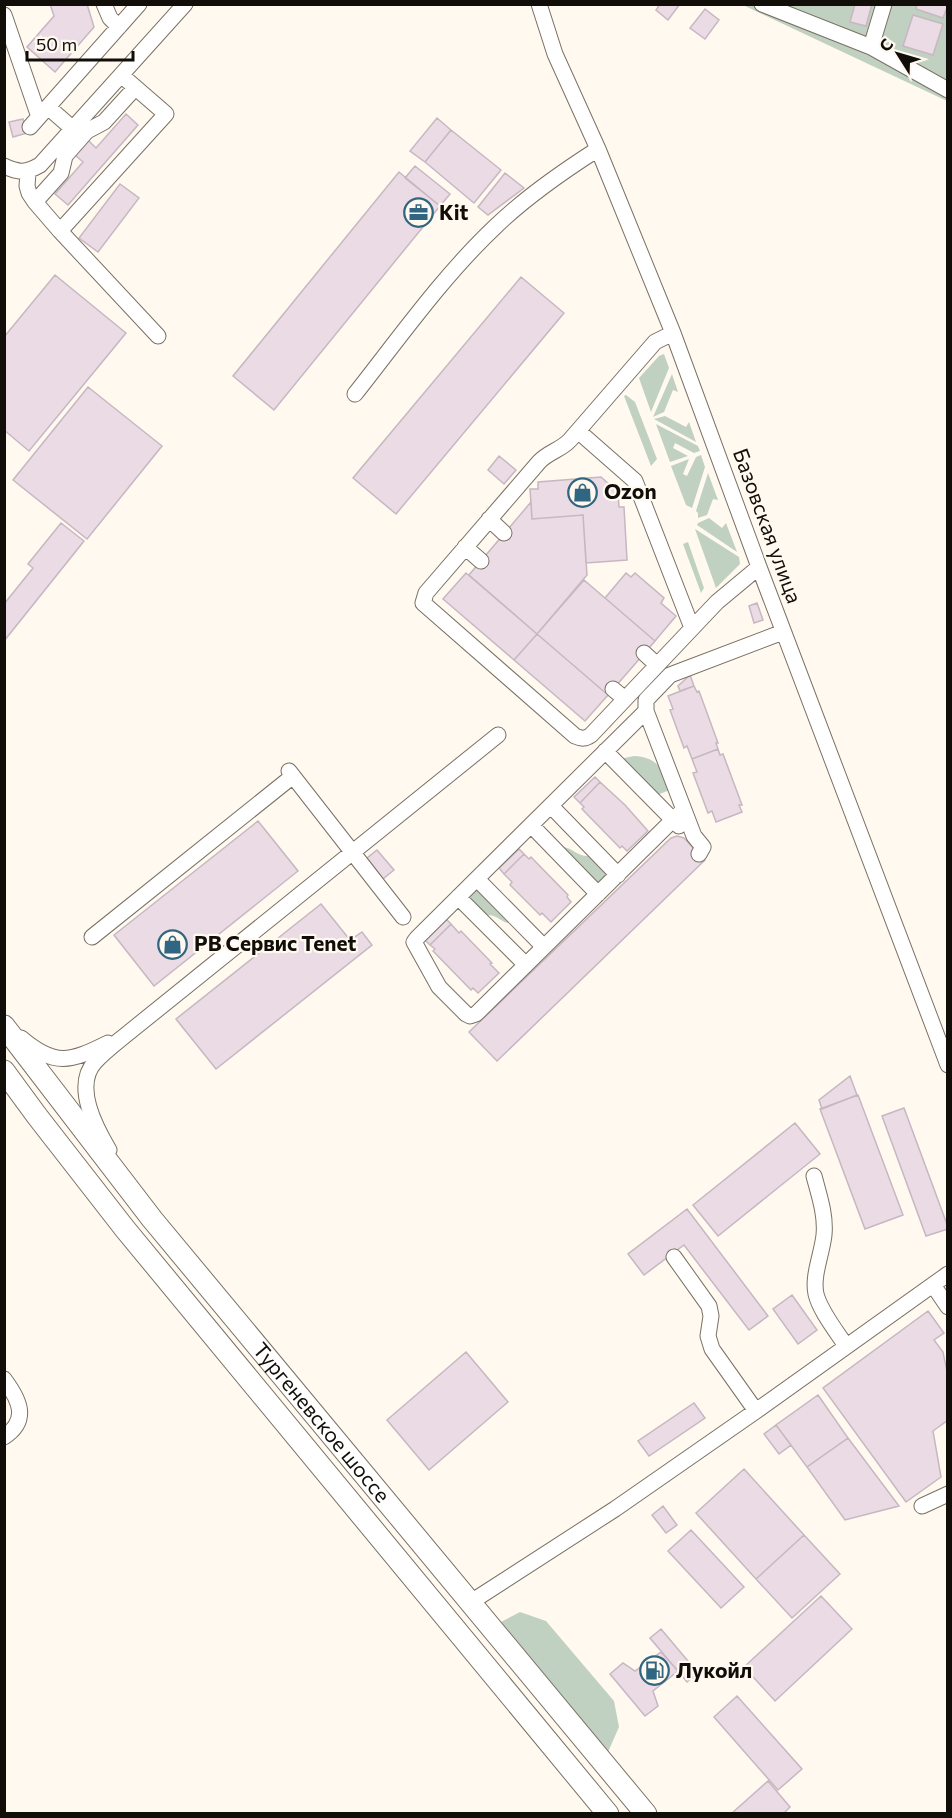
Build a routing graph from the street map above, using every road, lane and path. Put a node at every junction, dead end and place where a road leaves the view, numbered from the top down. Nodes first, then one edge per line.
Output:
1 (104, 4) edge
2 (139, 4) edge
3 (185, 4) edge
4 (539, 4) edge
5 (762, 4) edge
6 (884, 4) edge
7 (4, 15) edge
8 (119, 27) junction
9 (871, 47) junction
10 (121, 75) junction
11 (135, 88) junction
12 (948, 90) edge
13 (39, 117) junction
14 (73, 129) junction
15 (598, 149) junction
16 (4, 166) edge
17 (28, 172) junction
18 (35, 202) junction
19 (60, 231) junction
20 (674, 333) junction
21 (158, 336) dead end
22 (355, 394) dead end
23 (578, 431) junction
24 (489, 519) junction
25 (504, 533) dead end
26 (465, 547) junction
27 (480, 561) dead end
28 (759, 567) junction
29 (692, 628) junction
30 (783, 632) junction
31 (644, 653) dead end
32 (657, 665) junction
33 (646, 711) junction
34 (498, 735) dead end
35 (605, 751) junction
36 (550, 806) junction
37 (678, 815) junction
38 (531, 825) junction
39 (353, 852) junction
40 (699, 854) dead end
41 (618, 874) junction
42 (477, 879) junction
43 (598, 894) junction
44 (458, 897) junction
45 (403, 916) dead end
46 (92, 937) dead end
47 (544, 947) junction
48 (525, 965) junction
49 (4, 1024) edge
50 (127, 1034) junction
51 (948, 1065) edge
52 (4, 1071) edge
53 (814, 1176) dead end
54 (152, 1219) junction
55 (674, 1257) dead end
56 (948, 1274) edge
57 (933, 1285) junction
58 (948, 1307) edge
59 (846, 1346) junction
60 (4, 1378) edge
61 (756, 1411) junction
62 (4, 1437) edge
63 (948, 1494) edge
64 (922, 1506) dead end
65 (471, 1602) junction
66 (608, 1814) edge
67 (646, 1814) edge

1 - 8 street
2 - 8 street
3 - 10 street
4 - 15 street, Базовская улица
5 - 9 street
6 - 9 street
7 - 13 street
8 - 13 street
9 - 12 street
10 - 11 street
10 - 14 street
11 - 18 street
11 - 19 street
13 - 14 street
14 - 17 street
15 - 20 street, Базовская улица
15 - 22 street
16 - 17 street
17 - 18 street
18 - 19 street
19 - 21 street
20 - 23 street
20 - 28 street, Базовская улица
23 - 24 street
23 - 29 street
24 - 25 street
24 - 26 street
26 - 27 street
26 - 32 street
28 - 29 street
28 - 30 street, Базовская улица
29 - 32 street
30 - 33 street
30 - 51 street, Базовская улица
31 - 32 street
33 - 35 street
33 - 37 street
34 - 39 street
35 - 36 street
35 - 37 street
36 - 38 street
36 - 41 street
37 - 40 street
37 - 41 street
38 - 42 street
38 - 43 street
39 - 45 street
39 - 46 street
39 - 50 street
41 - 43 street
42 - 44 street
42 - 47 street
43 - 47 street
44 - 48 street
44 - 48 street
47 - 48 street
49 - 50 street
49 - 54 highway, Тургеневское шоссе
50 - 54 street
52 - 66 highway, Тургеневское шоссе
53 - 59 street
54 - 65 highway, Тургеневское шоссе
55 - 61 street
56 - 57 street
57 - 58 street
57 - 59 street
59 - 61 street
60 - 62 street
61 - 65 street
63 - 64 street
65 - 67 highway, Тургеневское шоссе

